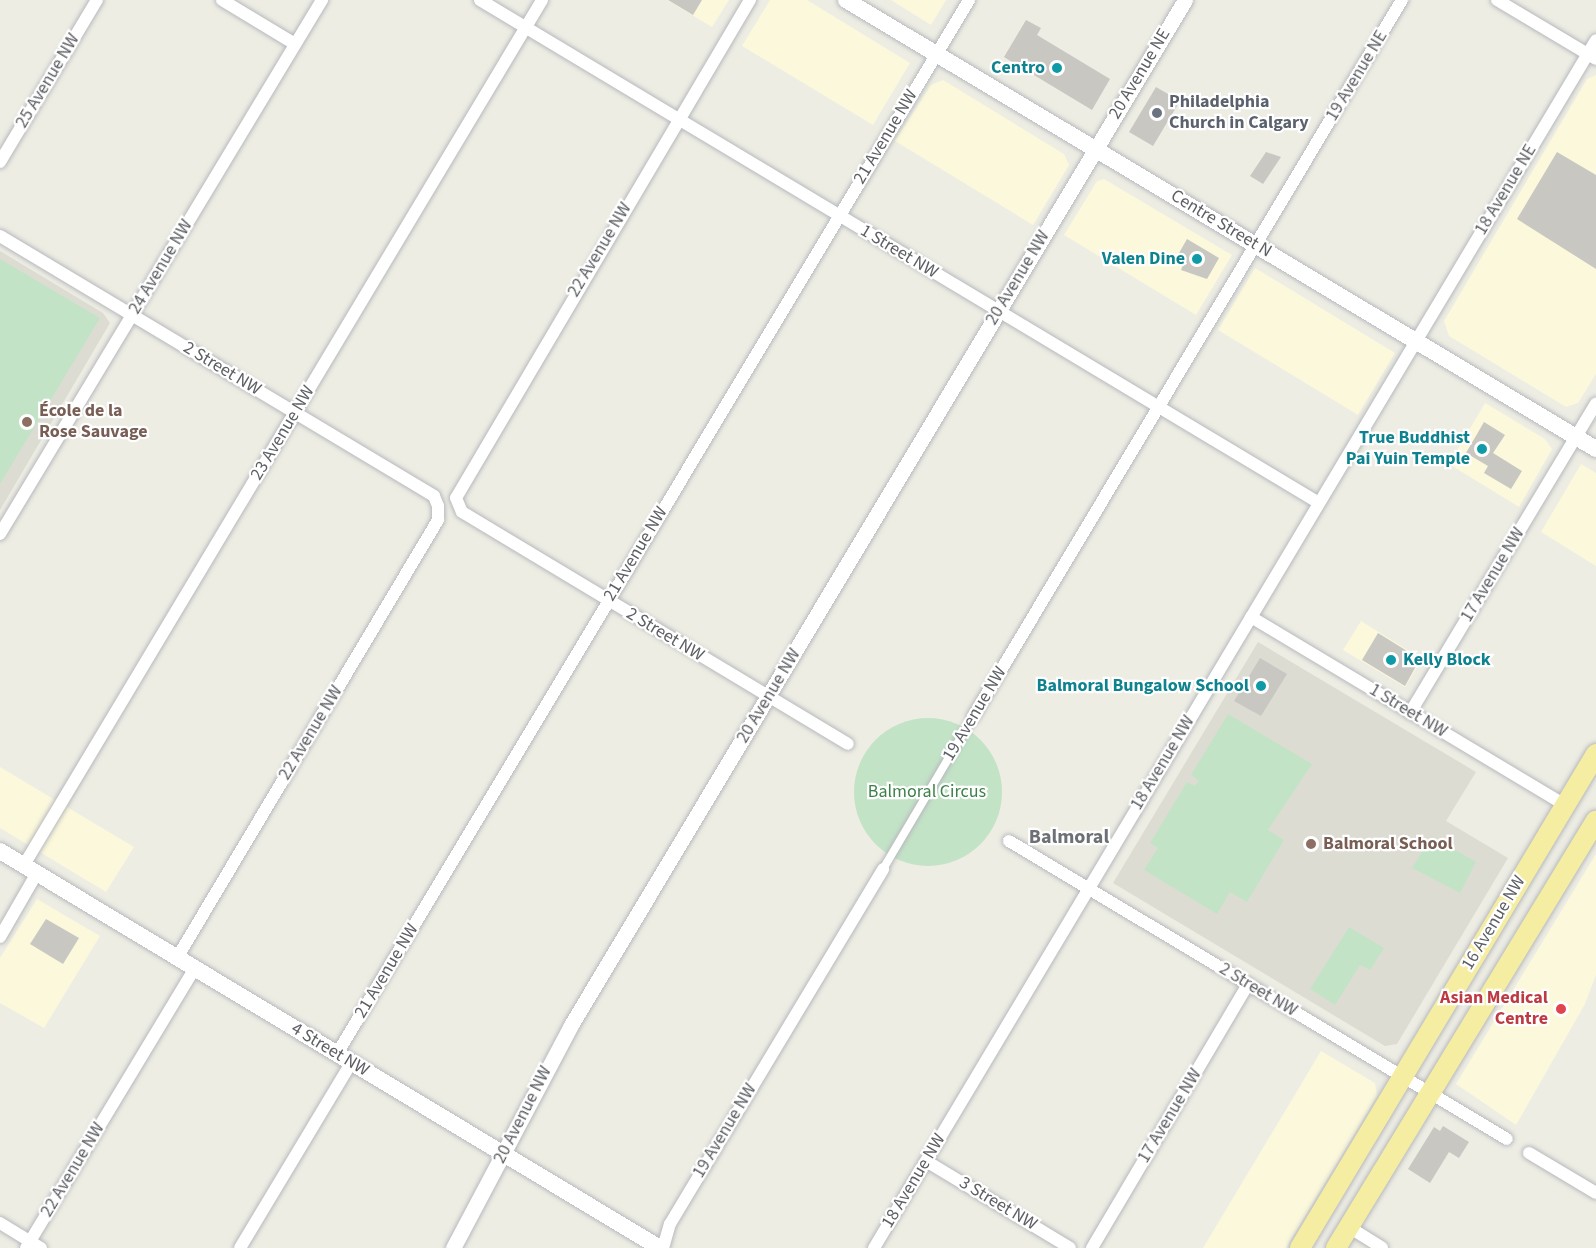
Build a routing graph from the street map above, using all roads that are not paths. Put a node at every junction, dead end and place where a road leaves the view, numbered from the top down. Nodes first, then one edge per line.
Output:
1 (97, 0) edge
2 (222, 0) edge
3 (322, 0) edge
4 (480, 0) edge
5 (542, 0) edge
6 (750, 0) edge
7 (846, 0) edge
8 (969, 0) edge
9 (1185, 0) edge
10 (1402, 0) edge
11 (1497, 0) edge
12 (526, 27) junction
13 (1596, 40) edge
14 (295, 44) junction
15 (936, 54) junction
16 (1592, 57) edge
17 (679, 119) junction
18 (1095, 149) junction
19 (0, 162) edge
20 (839, 216) junction
21 (0, 236) edge
22 (1256, 245) junction
23 (998, 311) junction
24 (132, 316) junction
25 (1416, 341) junction
26 (1596, 404) edge
27 (1159, 407) junction
28 (295, 413) junction
29 (1576, 438) junction
30 (1596, 449) edge
31 (457, 502) joint
32 (1319, 503) junction
33 (438, 507) joint
34 (0, 534) edge
35 (608, 601) junction
36 (1251, 617) junction
37 (768, 697) junction
38 (1410, 712) junction
39 (973, 717) joint
40 (848, 744) dead end
41 (1596, 754) edge
42 (1565, 805) junction
43 (1596, 821) edge
44 (1009, 841) dead end
45 (0, 851) edge
46 (31, 869) junction
47 (883, 869) joint
48 (1088, 889) junction
49 (0, 937) edge
50 (177, 958) junction
51 (195, 968) junction
52 (1248, 984) junction
53 (344, 1058) junction
54 (1402, 1077) junction
55 (1431, 1094) junction
56 (1507, 1139) dead end
57 (502, 1152) junction
58 (1529, 1153) dead end
59 (926, 1161) junction
60 (1595, 1190) edge
61 (0, 1223) edge
62 (1348, 1227) junction
63 (33, 1246) edge
64 (240, 1248) edge
65 (453, 1248) edge
66 (661, 1248) edge
67 (874, 1248) edge
68 (1070, 1248) edge
69 (1081, 1248) edge
70 (1090, 1248) edge
71 (1300, 1248) edge
72 (1336, 1248) edge
73 (1382, 1248) edge

1 - 19 street, 25 Avenue NW
2 - 14 street
3 - 14 street, 24 Avenue NW
4 - 12 street, 1 Street NW
5 - 12 street, 23 Avenue NW
6 - 17 street, 22 Avenue NW
7 - 15 main road, Centre Street N
8 - 15 street, 21 Avenue NW
9 - 18 street, 20 Avenue NE
10 - 22 street, 19 Avenue NE
11 - 16 street
12 - 17 street, 1 Street NW
12 - 28 street, 23 Avenue NW
13 - 16 street, 18 Avenue NE
14 - 24 street, 24 Avenue NW
15 - 18 main road, Centre Street N
15 - 20 street, 21 Avenue NW
16 - 25 street, 18 Avenue NE
17 - 20 street, 1 Street NW
17 - 31 street, 22 Avenue NW
18 - 22 main road, Centre Street N
18 - 23 street, 20 Avenue NW
20 - 23 street, 1 Street NW
20 - 35 street, 21 Avenue NW
21 - 24 street, 2 Street NW
22 - 25 main road, Centre Street N
22 - 27 street, 19 Avenue NW
23 - 27 street, 1 Street NW
23 - 37 street, 20 Avenue NW
24 - 28 street, 2 Street NW
24 - 34 street, 24 Avenue NW
25 - 29 main road, Centre Street N
25 - 32 street, 18 Avenue NW
26 - 29 street, 17 Avenue NW
27 - 32 street, 1 Street NW
27 - 39 street, 19 Avenue NW
28 - 33 street, 2 Street NW
28 - 46 street, 23 Avenue NW
29 - 30 main road, Centre Street N
29 - 38 street, 17 Avenue NW
31 - 35 street, 2 Street NW
32 - 36 street, 18 Avenue NW
33 - 50 street, 22 Avenue NW
35 - 37 street, 2 Street NW
35 - 53 street, 21 Avenue NW
36 - 38 street, 1 Street NW
36 - 48 street, 18 Avenue NW
37 - 40 street, 2 Street NW
37 - 57 street, 20 Avenue NW
38 - 42 street, 1 Street NW
39 - 47 street, 19 Avenue NW
41 - 42 highway, 16 Avenue NW
42 - 54 highway, 16 Avenue NW
43 - 55 highway, 16 Avenue NW
44 - 48 street, 2 Street NW
45 - 46 main road, 4 Street NW
46 - 49 street, 23 Avenue NW
46 - 50 main road, 4 Street NW
47 - 66 street, 19 Avenue NW
48 - 52 street, 2 Street NW
48 - 59 street, 18 Avenue NW
50 - 51 main road, 4 Street NW
51 - 53 main road, 4 Street NW
51 - 63 street, 22 Avenue NW
52 - 54 street, 2 Street NW
52 - 70 street, 17 Avenue NW
53 - 57 main road, 4 Street NW
53 - 64 street, 21 Avenue NW
54 - 55 street, 2 Street NW
54 - 71 highway, 16 Avenue NW
55 - 56 street, 2 Street NW
55 - 62 highway, 16 Avenue NW
57 - 65 street, 20 Avenue NW
57 - 66 main road, 4 Street NW
58 - 60 street
59 - 67 street, 18 Avenue NW
59 - 68 street, 3 Street NW
61 - 63 street
62 - 72 highway, 16 Avenue NW
62 - 73 street
69 - 70 street

